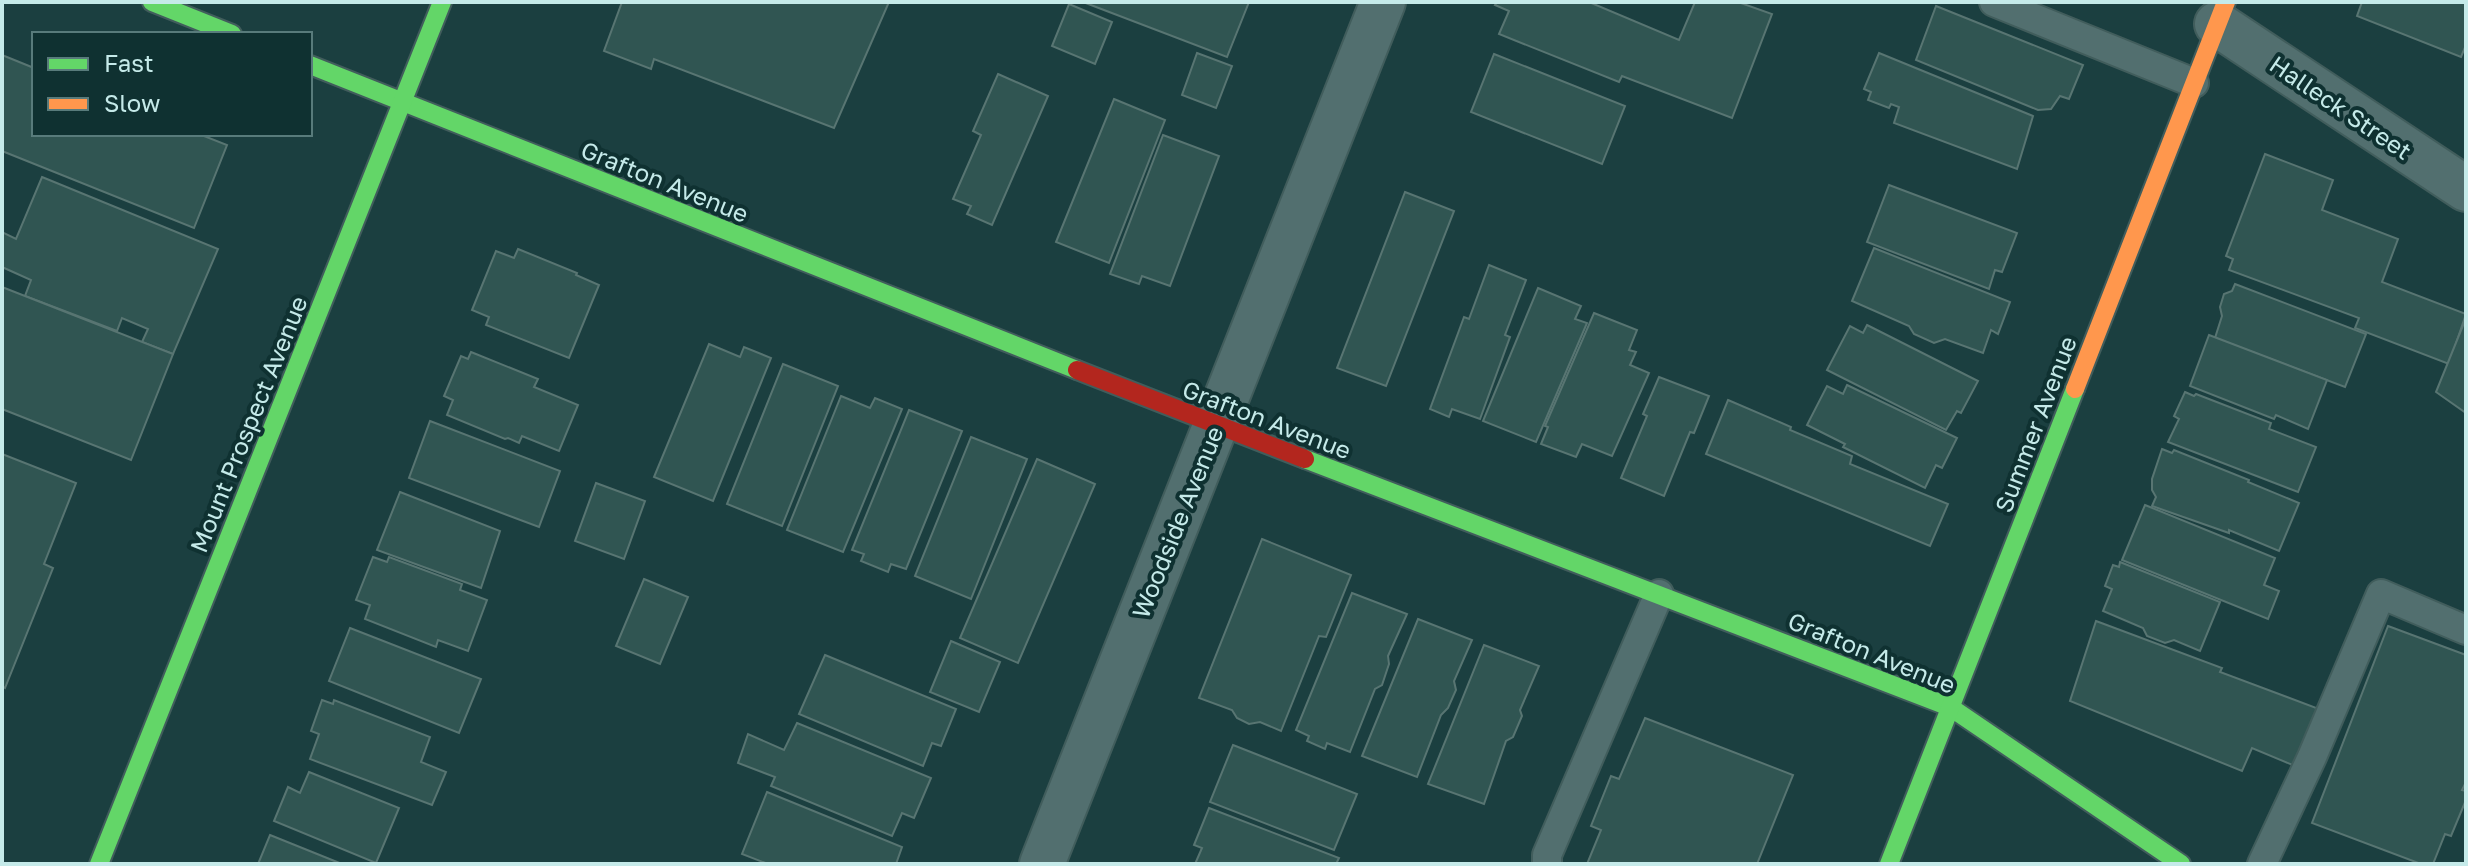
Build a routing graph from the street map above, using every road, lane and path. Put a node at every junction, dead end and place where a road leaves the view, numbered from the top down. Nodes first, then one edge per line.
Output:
1 (152, 2) edge
2 (442, 2) edge
3 (1383, 2) edge
4 (1994, 2) edge
5 (2221, 13) edge
6 (227, 32) edge
7 (312, 66) edge
8 (2194, 83) junction
9 (402, 102) junction
10 (2466, 189) edge
11 (1216, 425) junction
12 (1659, 594) junction
13 (2466, 630) edge
14 (1950, 707) junction
15 (99, 864) edge
16 (1042, 864) edge
17 (1547, 864) edge
18 (1889, 864) edge
19 (2181, 864) edge
20 (2262, 864) edge

1 - 6 street
2 - 9 street, Mount Prospect Avenue
3 - 11 street, Woodside Avenue
4 - 8 lane
5 - 8 street, Summer Avenue
5 - 10 street, Halleck Street
7 - 9 street, Grafton Avenue
8 - 14 street, Summer Avenue
9 - 11 street, Grafton Avenue
9 - 15 street, Mount Prospect Avenue
11 - 12 street, Grafton Avenue
11 - 16 street, Woodside Avenue
12 - 14 street, Grafton Avenue
12 - 17 lane
13 - 20 lane
14 - 18 street, Summer Avenue
14 - 19 street, Grafton Avenue

